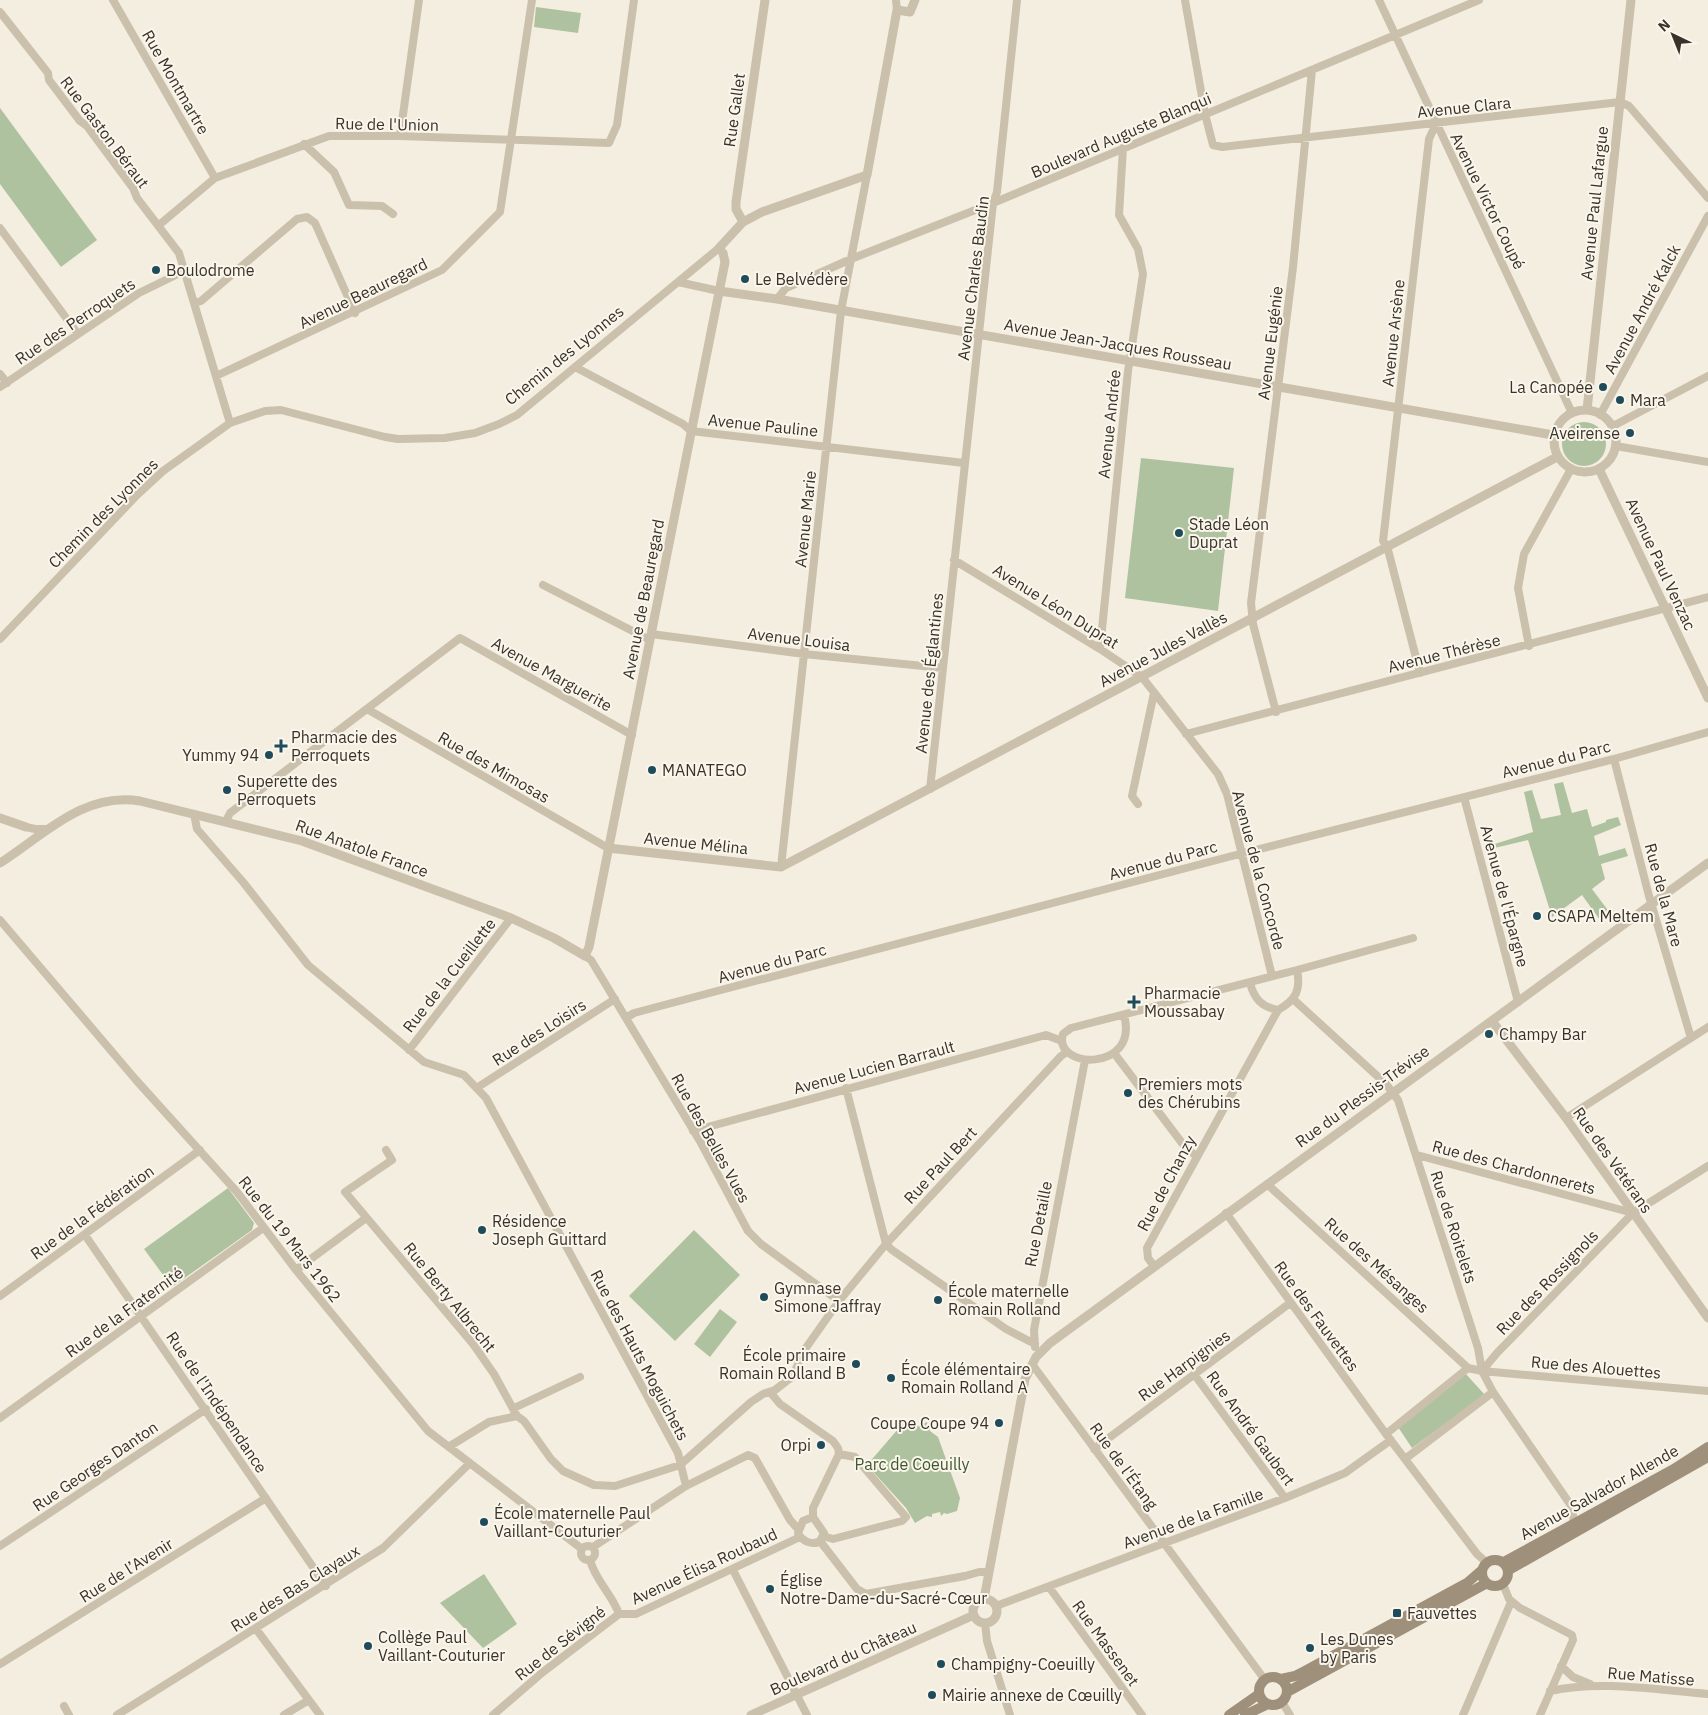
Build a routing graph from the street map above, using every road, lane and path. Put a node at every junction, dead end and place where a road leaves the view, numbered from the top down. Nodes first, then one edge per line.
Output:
1 (113, 0) edge
2 (419, 0) edge
3 (532, 0) edge
4 (634, 0) edge
5 (765, 0) edge
6 (896, 0) edge
7 (915, 0) edge
8 (1017, 0) edge
9 (1184, 0) edge
10 (1379, 0) edge
11 (1479, 0) edge
12 (1631, 0) edge
13 (897, 10) junction
14 (0, 12) edge
15 (1395, 35) junction
16 (1312, 70) junction
17 (1620, 102) junction
18 (1205, 114) junction
19 (1436, 124) junction
20 (400, 136) junction
21 (1307, 138) junction
22 (511, 141) junction
23 (304, 144) junction
24 (1124, 148) junction
25 (868, 175) junction
26 (215, 178) junction
27 (1708, 198) edge
28 (993, 203) junction
29 (393, 214) dead end
30 (1708, 216) edge
31 (743, 222) junction
32 (159, 225) junction
33 (0, 228) edge
34 (719, 248) junction
35 (851, 260) junction
36 (184, 271) junction
37 (680, 280) junction
38 (719, 291) junction
39 (778, 299) junction
40 (194, 303) junction
41 (841, 311) junction
42 (355, 312) junction
43 (78, 334) junction
44 (979, 336) junction
45 (1129, 362) junction
46 (575, 367) junction
47 (0, 374) edge
48 (216, 376) junction
49 (1708, 376) edge
50 (3, 385) edge
51 (1278, 387) junction
52 (1398, 408) junction
53 (1587, 410) junction
54 (1572, 414) junction
55 (1600, 414) junction
56 (230, 423) junction
57 (1613, 426) junction
58 (691, 431) junction
59 (1553, 435) junction
60 (827, 445) junction
61 (1616, 446) junction
62 (1558, 457) junction
63 (1708, 462) edge
64 (964, 463) junction
65 (1571, 469) junction
66 (1599, 469) junction
67 (1387, 546) junction
68 (954, 560) junction
69 (543, 585) dead end
70 (1708, 597) edge
71 (1665, 609) junction
72 (1253, 618) junction
73 (650, 637) junction
74 (0, 639) edge
75 (1529, 646) junction
76 (1100, 649) junction
77 (804, 654) junction
78 (943, 668) junction
79 (1420, 672) junction
80 (1142, 677) junction
81 (1154, 693) junction
82 (1708, 698) edge
83 (367, 709) junction
84 (1276, 712) junction
85 (1708, 732) edge
86 (1186, 734) junction
87 (632, 735) junction
88 (1614, 759) junction
89 (930, 790) junction
90 (1464, 797) junction
91 (1138, 804) dead end
92 (194, 814) junction
93 (0, 818) edge
94 (226, 821) junction
95 (26, 827) junction
96 (47, 829) junction
97 (28, 844) junction
98 (608, 848) junction
99 (1241, 854) junction
100 (0, 863) edge
101 (1708, 863) edge
102 (781, 867) junction
103 (1651, 905) junction
104 (511, 918) junction
105 (0, 920) edge
106 (1413, 938) dead end
107 (588, 958) junction
108 (1297, 970) junction
109 (1272, 976) junction
110 (1250, 983) junction
111 (615, 999) junction
112 (1293, 999) junction
113 (1518, 1002) junction
114 (1278, 1010) junction
115 (1124, 1015) junction
116 (626, 1018) junction
117 (1492, 1021) junction
118 (1708, 1027) edge
119 (1691, 1038) junction
120 (1062, 1041) junction
121 (409, 1050) junction
122 (1067, 1052) junction
123 (1114, 1053) junction
124 (1085, 1060) junction
125 (478, 1088) junction
126 (846, 1088) junction
127 (1393, 1093) junction
128 (1566, 1118) junction
129 (693, 1131) junction
130 (200, 1150) junction
131 (386, 1150) dead end
132 (1417, 1155) junction
133 (1196, 1156) junction
134 (1708, 1166) edge
135 (1267, 1184) junction
136 (1226, 1213) junction
137 (1633, 1213) junction
138 (366, 1218) junction
139 (263, 1228) junction
140 (85, 1235) junction
141 (886, 1244) junction
142 (1154, 1266) junction
143 (296, 1270) junction
144 (0, 1296) edge
145 (839, 1301) junction
146 (1290, 1303) junction
147 (1706, 1312) edge
148 (142, 1316) junction
149 (1035, 1344) junction
150 (1034, 1360) junction
151 (1468, 1368) junction
152 (1482, 1371) junction
153 (1194, 1374) junction
154 (580, 1377) dead end
155 (1708, 1391) edge
156 (770, 1392) junction
157 (1494, 1392) junction
158 (206, 1409) junction
159 (516, 1412) junction
160 (0, 1418) edge
161 (1389, 1437) junction
162 (450, 1446) junction
163 (1708, 1447) edge
164 (1094, 1449) junction
165 (839, 1454) junction
166 (1708, 1457) edge
167 (1405, 1459) junction
168 (470, 1463) junction
169 (680, 1465) junction
170 (686, 1486) junction
171 (266, 1498) junction
172 (1285, 1498) junction
173 (813, 1517) junction
174 (1574, 1524) junction
175 (799, 1533) junction
176 (822, 1539) junction
177 (1163, 1542) junction
178 (0, 1546) edge
179 (593, 1547) junction
180 (582, 1549) junction
181 (590, 1560) junction
182 (1506, 1566) junction
183 (1484, 1567) junction
184 (733, 1570) junction
185 (987, 1572) junction
186 (1487, 1583) junction
187 (1503, 1584) junction
188 (326, 1586) junction
189 (1048, 1587) junction
190 (984, 1599) junction
191 (1511, 1602) junction
192 (996, 1606) junction
193 (619, 1614) junction
194 (974, 1615) junction
195 (985, 1623) junction
196 (256, 1628) junction
197 (0, 1664) edge
198 (1561, 1666) junction
199 (1281, 1679) junction
200 (1264, 1680) junction
201 (1592, 1685) junction
202 (1550, 1691) junction
203 (1287, 1692) junction
204 (797, 1694) junction
205 (1260, 1694) junction
206 (1708, 1694) edge
207 (309, 1700) junction
208 (1282, 1702) junction
209 (1268, 1704) junction
210 (64, 1706) dead end
211 (127, 1712) edge
212 (69, 1715) edge
213 (117, 1715) edge
214 (284, 1715) edge
215 (320, 1715) edge
216 (493, 1715) edge
217 (751, 1715) edge
218 (807, 1715) edge
219 (1010, 1715) edge
220 (1142, 1715) edge
221 (1229, 1715) edge
222 (1245, 1715) edge
223 (1290, 1715) edge
224 (1463, 1715) edge
225 (1540, 1715) edge

1 - 26 street, Rue Montmartre
2 - 20 street
3 - 22 street, Avenue Beauregard
4 - 22 street, Rue de l'Union
5 - 31 street, Rue Gallet
6 - 13 street
7 - 13 street
8 - 28 street, Avenue Charles Baudin
9 - 18 street
10 - 15 street, Avenue Victor Coupé
11 - 15 street, Boulevard Auguste Blanqui
12 - 17 street, Avenue Paul Lafargue
13 - 25 street
14 - 32 street, Rue Gaston Béraut
15 - 16 street, Boulevard Auguste Blanqui
15 - 19 street, Avenue Victor Coupé
16 - 18 street, Boulevard Auguste Blanqui
16 - 21 street, Avenue Eugénie
17 - 19 street, Avenue Clara
17 - 27 street
17 - 53 street, Avenue Paul Lafargue
18 - 21 street, Avenue Clara
18 - 24 street, Boulevard Auguste Blanqui
19 - 21 street, Avenue Clara
19 - 52 street, Avenue Arsène
19 - 54 street, Avenue Victor Coupé
20 - 22 street, Rue de l'Union
20 - 23 street, Rue de l'Union
21 - 51 street, Avenue Eugénie
22 - 42 street, Avenue Beauregard
23 - 26 street, Rue de l'Union
23 - 29 street
24 - 28 street, Boulevard Auguste Blanqui
24 - 45 street, Avenue Andrée
25 - 31 street, Chemin des Lyonnes
25 - 35 street, Avenue Marie
26 - 32 street, Rue de l'Union
28 - 35 street, Boulevard Auguste Blanqui
28 - 44 street, Avenue Charles Baudin
30 - 55 street, Avenue André Kalck
31 - 34 street, Chemin des Lyonnes
32 - 36 street, Rue Gaston Béraut
33 - 43 street
34 - 37 street, Chemin des Lyonnes
34 - 38 street, Avenue de Beauregard
35 - 39 street, Boulevard Auguste Blanqui
35 - 41 street, Avenue Marie
36 - 40 street
36 - 43 street, Rue des Perroquets
37 - 38 street, Avenue Jean-Jacques Rousseau
37 - 46 street, Chemin des Lyonnes
38 - 39 street, Avenue Jean-Jacques Rousseau
38 - 58 street, Avenue de Beauregard
39 - 41 street, Avenue Jean-Jacques Rousseau
40 - 42 street
40 - 48 street
41 - 44 street, Avenue Jean-Jacques Rousseau
41 - 60 street, Avenue Marie
42 - 48 street, Avenue Beauregard
43 - 50 street, Rue des Perroquets
44 - 45 street, Avenue Jean-Jacques Rousseau
44 - 64 street, Avenue Charles Baudin
45 - 51 street, Avenue Jean-Jacques Rousseau
45 - 76 street, Avenue Andrée
46 - 56 street, Chemin des Lyonnes
46 - 58 street, Avenue Pauline
47 - 50 street
48 - 56 street
49 - 57 street
51 - 52 street, Avenue Jean-Jacques Rousseau
51 - 72 street, Avenue Eugénie
52 - 59 street, Avenue Jean-Jacques Rousseau
52 - 67 street, Avenue Arsène
53 - 54 street
53 - 55 street
54 - 59 street
55 - 57 street
56 - 74 street, Chemin des Lyonnes
57 - 61 street
58 - 60 street, Avenue Pauline
58 - 73 street, Avenue de Beauregard
59 - 62 street
60 - 64 street, Avenue Pauline
60 - 77 street, Avenue Marie
61 - 63 street
61 - 66 street
62 - 65 street
62 - 67 street, Avenue Jules Vallès
64 - 68 street, Avenue Charles Baudin
65 - 66 street
65 - 75 street
66 - 71 street, Avenue Paul Venzac
67 - 72 street, Avenue Jules Vallès
67 - 79 street, Avenue Arsène
68 - 76 street, Avenue Léon Duprat
68 - 78 street, Avenue des Églantines
69 - 73 street, Avenue Louisa
70 - 71 street, Avenue Thérèse
71 - 75 street, Avenue Thérèse
71 - 82 street, Avenue Paul Venzac
72 - 80 street, Avenue Jules Vallès
72 - 84 street, Avenue Eugénie
73 - 77 street, Avenue Louisa
73 - 87 street, Avenue de Beauregard
75 - 79 street, Avenue Thérèse
76 - 80 street, Avenue Léon Duprat
77 - 78 street, Avenue Louisa
77 - 102 street, Avenue Marie
78 - 89 street, Avenue des Églantines
79 - 84 street, Avenue Thérèse
80 - 81 street, Avenue de la Concorde
80 - 89 street, Avenue Jules Vallès
81 - 86 street, Avenue de la Concorde
81 - 91 street
83 - 87 street, Avenue Marguerite
83 - 94 street
83 - 98 street, Rue des Mimosas
84 - 86 street, Avenue Thérèse
85 - 88 street, Avenue du Parc
86 - 99 street, Avenue de la Concorde
87 - 98 street, Avenue de Beauregard
88 - 90 street, Avenue du Parc
88 - 103 street, Rue de la Mare
89 - 102 street, Avenue Jules Vallès
90 - 99 street, Avenue du Parc
90 - 113 street, Avenue de l'Épargne
92 - 94 street, Rue Anatole France
92 - 96 street, Rue Anatole France
92 - 121 street, Rue des Hauts Moguichets
93 - 95 street
94 - 104 street, Rue Anatole France
95 - 96 street
95 - 97 street
96 - 97 street, Rue Anatole France
97 - 100 street, Rue Anatole France
98 - 102 street, Avenue Mélina
98 - 107 street, Avenue de Beauregard
99 - 109 street, Avenue de la Concorde
99 - 116 street, Avenue du Parc
101 - 103 street, Rue du Plessis-Trévise
103 - 113 street, Rue du Plessis-Trévise
103 - 119 street, Rue de la Mare
104 - 107 street, Rue Anatole France
104 - 121 street, Rue de la Cueillette
105 - 130 street, Rue du 19 Mars 1962
106 - 108 street
107 - 111 street, Rue des Belles Vues
108 - 109 street
108 - 112 street
109 - 110 street
110 - 114 street
110 - 115 street
111 - 116 street, Rue des Belles Vues
111 - 125 street, Rue des Loisirs
112 - 114 street
112 - 127 street
113 - 117 street, Rue du Plessis-Trévise
114 - 133 street, Rue de Chanzy
115 - 120 street
115 - 123 street
116 - 129 street, Rue des Belles Vues
117 - 127 street, Rue du Plessis-Trévise
117 - 128 street, Rue des Vétérans
118 - 119 street
119 - 128 street
120 - 122 street
120 - 126 street, Avenue Lucien Barrault
121 - 125 street, Rue des Hauts Moguichets
122 - 124 street
122 - 141 street, Rue Paul Bert
123 - 124 street
123 - 133 street
124 - 149 street, Rue Detaille
125 - 169 street, Rue des Hauts Moguichets
126 - 129 street, Avenue Lucien Barrault
126 - 141 street
127 - 132 street, Rue de Roitelets
127 - 135 street, Rue du Plessis-Trévise
128 - 137 street, Rue des Vétérans
129 - 145 street, Rue des Belles Vues
130 - 139 street, Rue du 19 Mars 1962
130 - 140 street, Rue de la Fédération
131 - 138 street, Rue Berty Albrecht
132 - 137 street, Rue des Chardonnerets
132 - 152 street, Rue de Roitelets
133 - 142 street, Rue de Chanzy
134 - 137 street, Rue des Rossignols
135 - 136 street, Rue du Plessis-Trévise
135 - 151 street, Rue des Mésanges
136 - 142 street, Rue du Plessis-Trévise
136 - 146 street, Rue des Fauvettes
137 - 147 street, Rue des Vétérans
137 - 152 street, Rue des Rossignols
138 - 143 street
138 - 159 street, Rue Berty Albrecht
139 - 143 street, Rue du 19 Mars 1962
139 - 148 street, Rue de la Fraternité
140 - 144 street, Rue de la Fédération
140 - 148 street, Rue de l'Indépendance
141 - 145 street, Rue Paul Bert
141 - 149 street
142 - 150 street, Rue du Plessis-Trévise
143 - 162 street, Rue du 19 Mars 1962
145 - 156 street, Rue Paul Bert
146 - 153 street, Rue Harpignies
146 - 161 street, Rue des Fauvettes
148 - 158 street, Rue de l'Indépendance
148 - 160 street, Rue de la Fraternité
149 - 150 street, Rue Detaille
150 - 164 street, Rue de l'Étang
150 - 185 street, Rue Detaille
151 - 152 street, Rue des Alouettes
151 - 161 street, Avenue de la Famille
152 - 155 street, Rue des Alouettes
152 - 157 street, Rue de Roitelets
153 - 164 street, Rue Harpignies
153 - 172 street, Rue André Gaubert
154 - 159 street
156 - 165 street
156 - 169 street, Rue Paul Bert
157 - 167 street
157 - 174 street, Rue de Roitelets
158 - 171 street, Rue de l'Indépendance
158 - 178 street, Rue Georges Danton
159 - 162 street
159 - 169 street, Rue Berty Albrecht
161 - 167 street, Rue des Fauvettes
161 - 172 street, Avenue de la Famille
162 - 168 street, Rue du 19 Mars 1962
163 - 174 main road, Avenue Salvador Allende
164 - 177 street, Rue de l'Étang
165 - 173 street
165 - 176 street
166 - 182 main road, Avenue Salvador Allende
167 - 183 street
168 - 180 street, Rue du 19 Mars 1962
168 - 188 street, Rue des Bas Clayaux
169 - 170 street, Rue des Hauts Moguichets
170 - 175 street
170 - 179 street
171 - 188 street, Rue de l'Indépendance
171 - 197 street, Rue de l’Avenir
172 - 177 street, Avenue de la Famille
173 - 175 street
173 - 176 street
174 - 182 main road, Avenue Salvador Allende
175 - 176 street
175 - 184 street, Avenue Élisa Roubaud
176 - 185 street
177 - 189 street, Avenue de la Famille
177 - 200 street, Rue de l'Étang
179 - 180 street
179 - 181 street
180 - 181 street
181 - 193 street, Rue de Sévigné
182 - 183 main road
182 - 187 main road
183 - 186 main road
183 - 199 main road
184 - 193 street, Avenue Élisa Roubaud
184 - 204 street
185 - 190 street, Rue Detaille
186 - 187 main road
186 - 203 main road
187 - 191 street
188 - 196 street, Rue des Bas Clayaux
189 - 192 street, Avenue de la Famille
189 - 220 street, Rue Massenet
190 - 192 street
190 - 194 street
191 - 198 street
191 - 224 street
192 - 195 street
193 - 216 street, Rue de Sévigné
194 - 195 street
194 - 204 street, Boulevard du Château
195 - 219 street
196 - 207 street
196 - 211 street, Rue des Bas Clayaux
198 - 201 street
198 - 202 street
199 - 200 main road
199 - 203 main road
200 - 205 main road
201 - 202 street
201 - 206 street, Rue Matisse
202 - 225 street
203 - 208 main road
204 - 217 street, Boulevard du Château
204 - 218 street
205 - 209 main road
205 - 221 main road
207 - 214 street
207 - 215 street
208 - 209 main road
208 - 223 street
209 - 222 main road
210 - 212 street
211 - 213 street, Rue des Bas Clayaux

